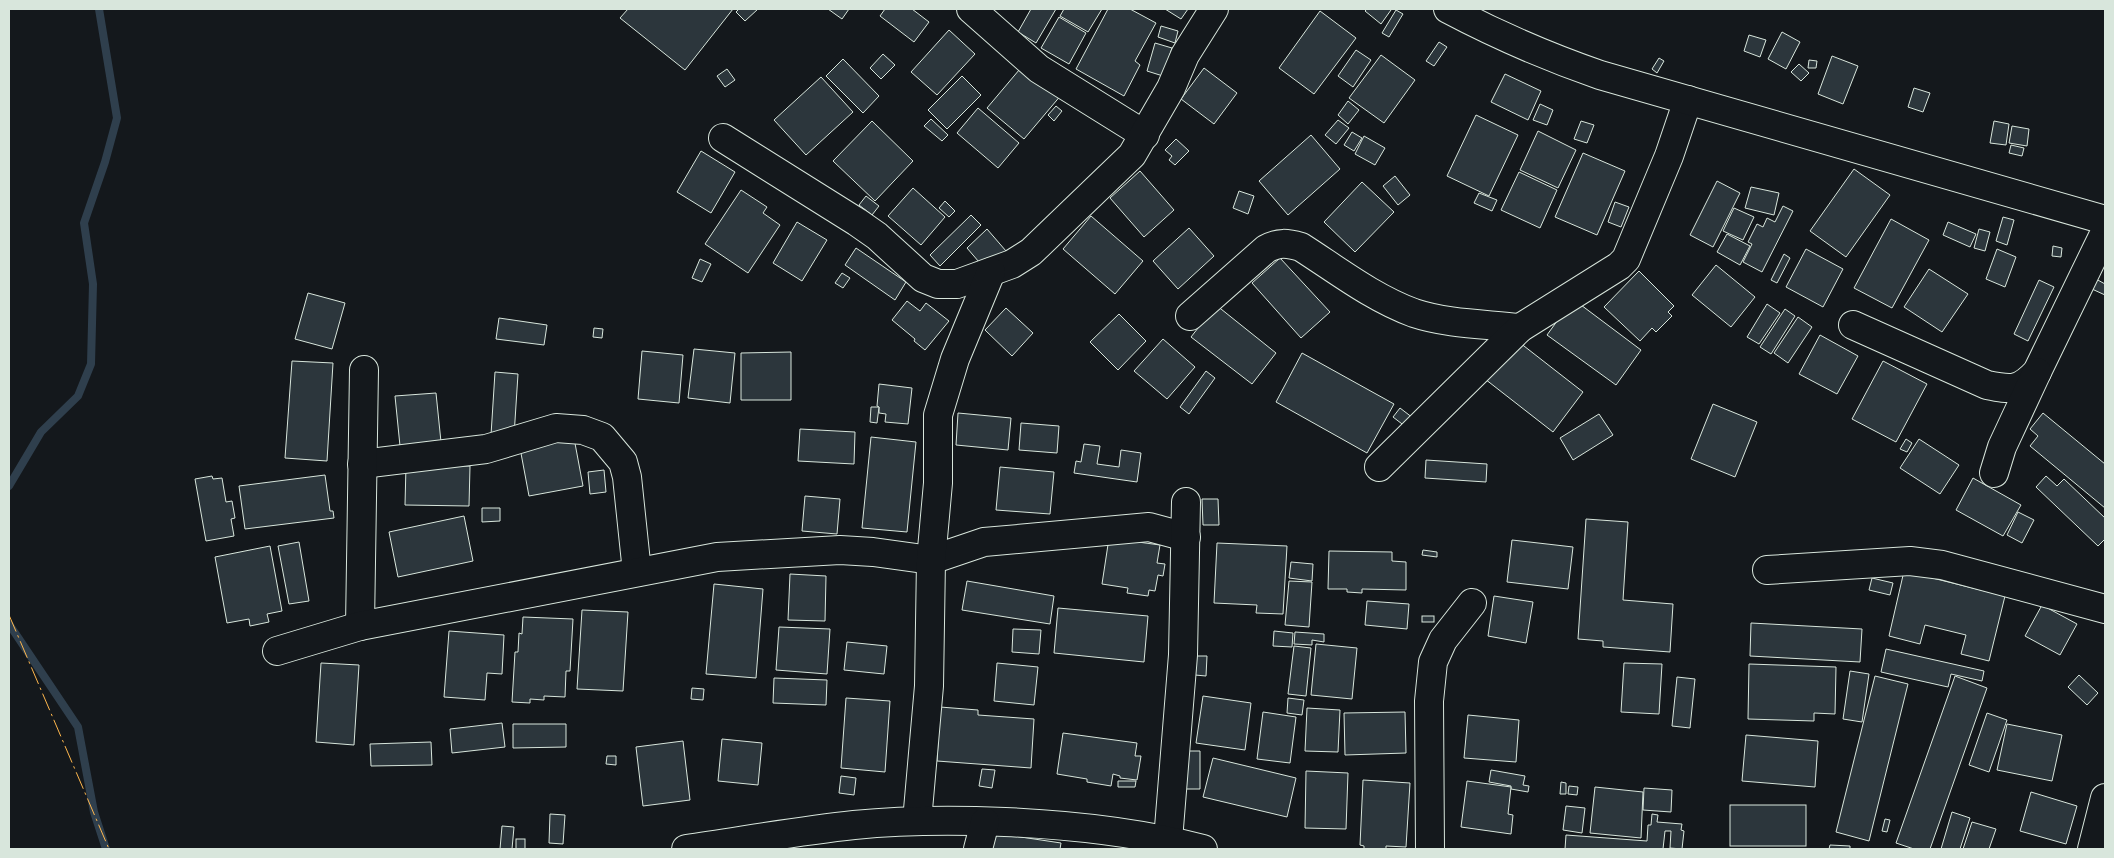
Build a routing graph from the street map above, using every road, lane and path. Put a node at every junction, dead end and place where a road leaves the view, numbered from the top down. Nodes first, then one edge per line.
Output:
1 (971, 9) edge
2 (1214, 9) edge
3 (1448, 9) edge
4 (1688, 100) junction
5 (1145, 135) junction
6 (723, 138) dead end
7 (2105, 220) edge
8 (2105, 232) edge
9 (991, 272) junction
10 (1190, 316) dead end
11 (1853, 325) dead end
12 (1520, 328) junction
13 (364, 370) dead end
14 (2037, 372) junction
15 (362, 464) junction
16 (1379, 467) dead end
17 (1994, 473) dead end
18 (1186, 502) dead end
19 (1186, 537) junction
20 (932, 560) junction
21 (1767, 570) dead end
22 (636, 572) junction
23 (1472, 603) dead end
24 (2105, 609) edge
25 (360, 626) junction
26 (277, 650) dead end
27 (2105, 798) edge
28 (917, 820) junction
29 (985, 822) junction
30 (1168, 840) junction
31 (686, 849) edge
32 (978, 849) edge
33 (1203, 849) edge
34 (1430, 849) edge
35 (2092, 849) edge

1 - 5 street
2 - 5 street
3 - 4 street
4 - 7 street
4 - 12 street
5 - 9 street
6 - 9 street
8 - 14 street
9 - 20 street
10 - 12 street
11 - 14 street
12 - 16 street
13 - 15 street
14 - 17 street
15 - 22 street
15 - 25 street
18 - 19 street
19 - 20 street
19 - 30 street
20 - 22 street
20 - 28 street
21 - 24 street
22 - 25 street
23 - 34 street
25 - 26 street
27 - 35 street
28 - 29 street
28 - 31 street
29 - 30 street
29 - 32 street
30 - 33 street

